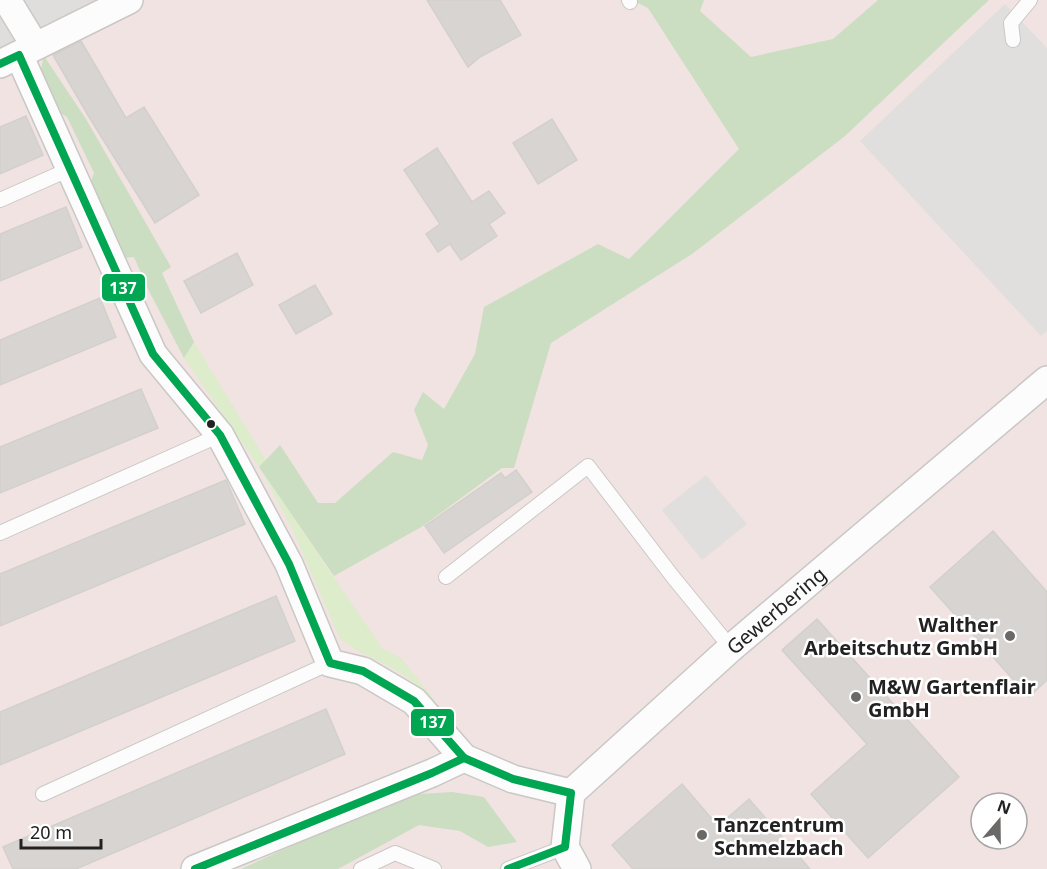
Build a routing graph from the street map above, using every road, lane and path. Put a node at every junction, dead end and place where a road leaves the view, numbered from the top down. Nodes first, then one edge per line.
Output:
1 (7, 0) edge
2 (129, 0) edge
3 (1030, 0) edge
4 (1013, 40) dead end
5 (18, 55) edge
6 (70, 169) junction
7 (0, 200) edge
8 (1047, 380) edge
9 (220, 435) junction
10 (0, 533) edge
11 (446, 577) dead end
12 (731, 648) junction
13 (330, 663) junction
14 (464, 759) junction
15 (571, 793) junction
16 (43, 794) dead end
17 (571, 858) edge
18 (195, 869) edge
19 (361, 869) edge
20 (434, 869) edge
21 (508, 869) edge

1 - 5 street
2 - 5 street
3 - 4 lane
5 - 6 street
6 - 7 lane
6 - 9 street
8 - 12 street, Gewerbering
9 - 10 lane
9 - 13 street
11 - 12 lane
12 - 15 street, Gewerbering
13 - 14 street
13 - 16 lane
14 - 15 street
14 - 18 street
15 - 17 street
17 - 21 lane
19 - 20 lane

